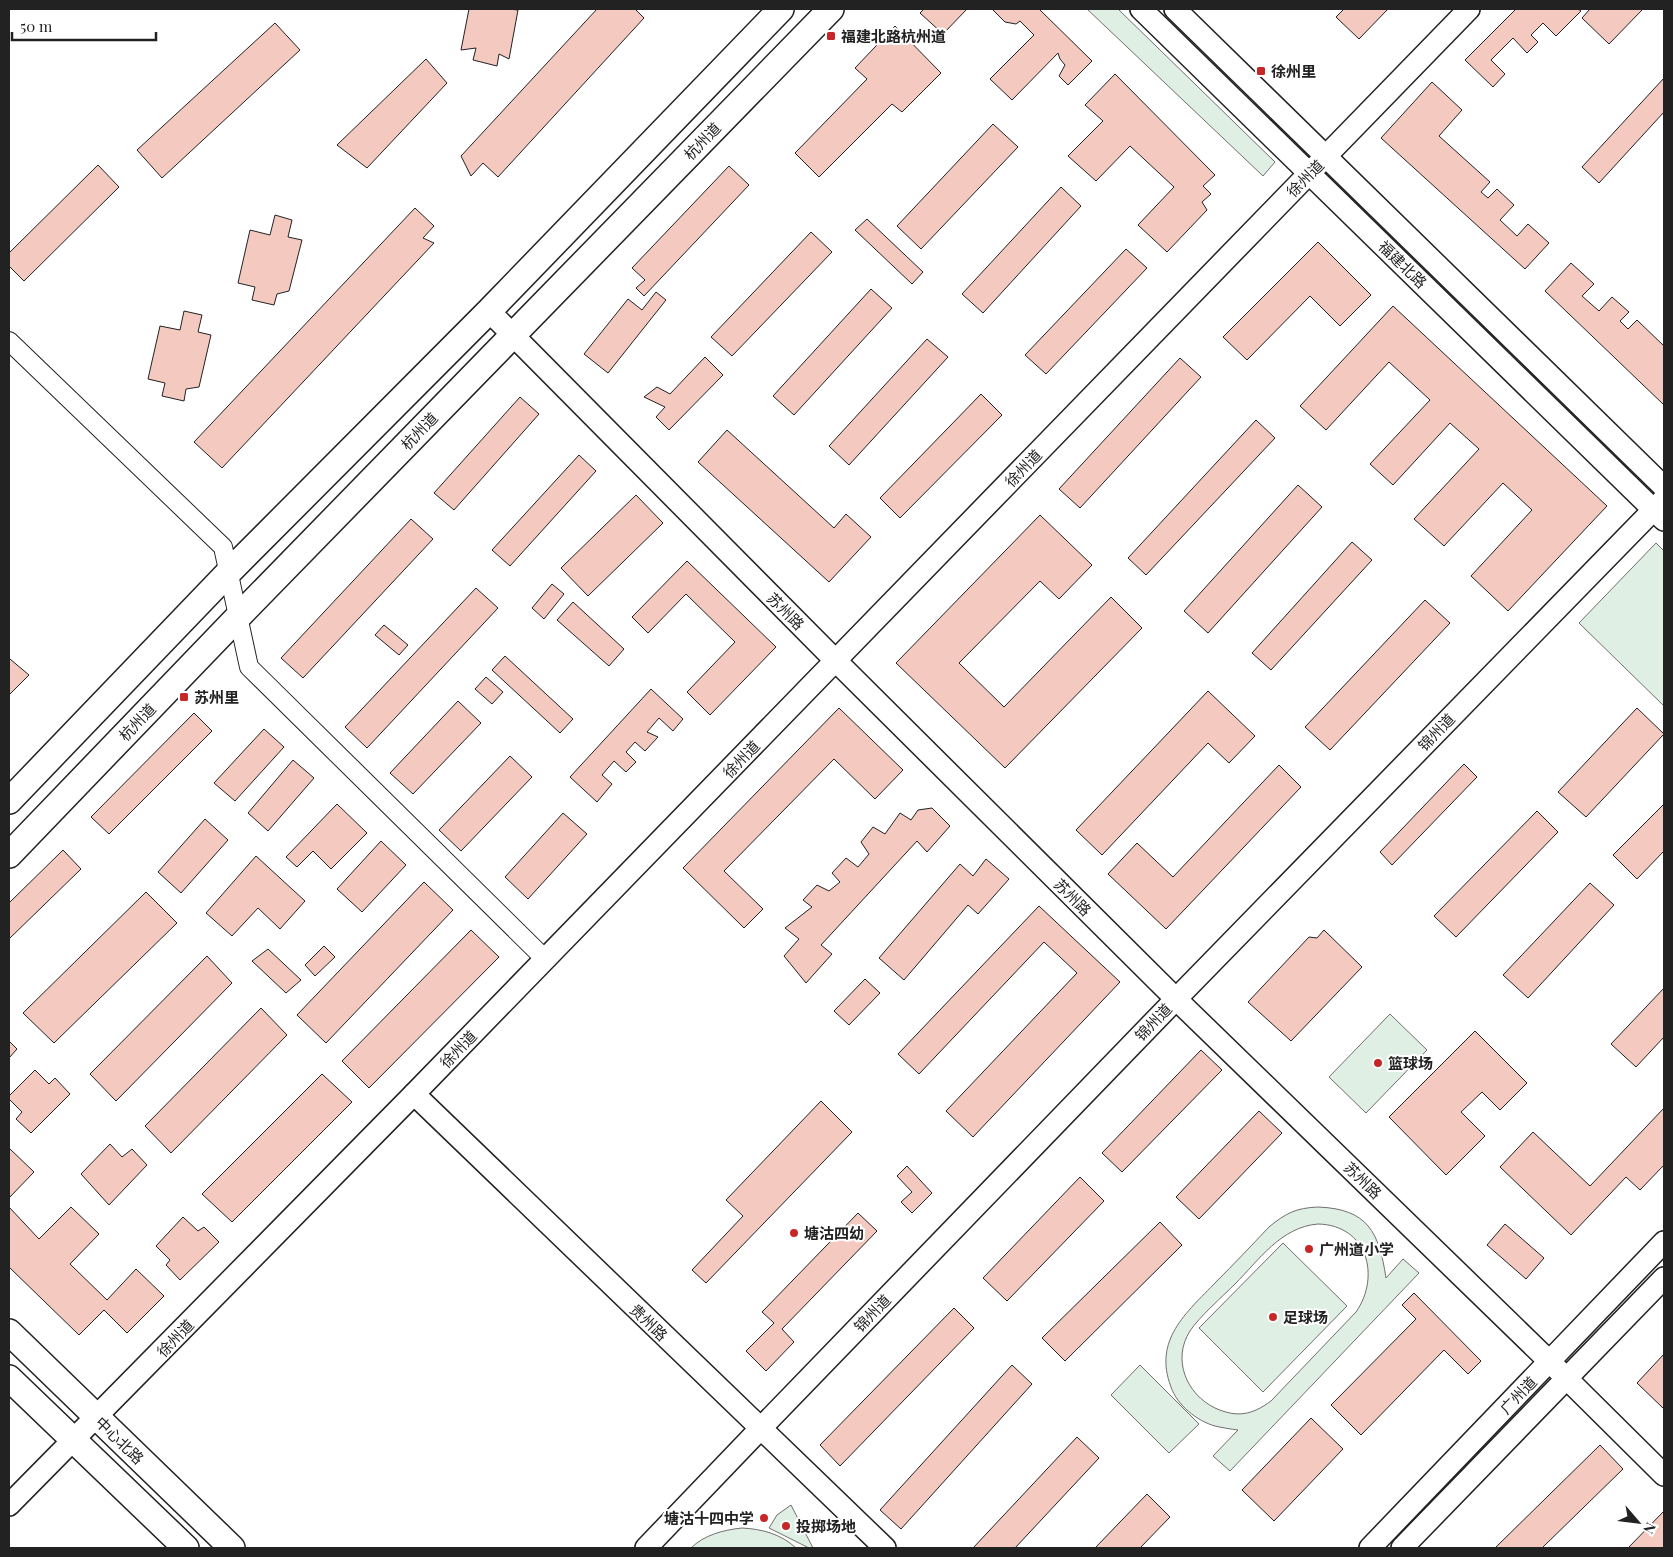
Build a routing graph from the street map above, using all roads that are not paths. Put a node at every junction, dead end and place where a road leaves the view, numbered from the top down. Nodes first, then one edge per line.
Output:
1 (780, 9) edge
2 (831, 9) edge
3 (1141, 9) edge
4 (1175, 9) edge
5 (1469, 9) edge
6 (1326, 157) junction
7 (1310, 173) junction
8 (489, 311) junction
9 (512, 335) junction
10 (9, 341) edge
11 (1664, 488) edge
12 (1661, 509) edge
13 (228, 573) junction
14 (237, 618) junction
15 (836, 661) junction
16 (9, 801) edge
17 (9, 855) edge
18 (546, 959) junction
19 (1176, 999) junction
20 (414, 1094) junction
21 (1664, 1242) edge
22 (1664, 1278) edge
23 (9, 1332) edge
24 (1550, 1362) junction
25 (9, 1378) edge
26 (1566, 1379) junction
27 (97, 1417) junction
28 (760, 1429) junction
29 (73, 1440) junction
30 (1664, 1475) edge
31 (9, 1505) edge
32 (186, 1548) edge
33 (232, 1548) edge
34 (646, 1548) edge
35 (885, 1548) edge
36 (1370, 1548) edge
37 (1402, 1548) edge

1 - 8 main road
2 - 9 main road, 杭州道
3 - 7 street, 福建北路
4 - 6 street, 福建北路
5 - 6 street, 徐州道
6 - 7 street, 徐州道
6 - 11 street, 福建北路
7 - 12 street, 福建北路
7 - 15 street, 徐州道
8 - 9 street, 苏州路
8 - 13 main road
9 - 14 main road, 杭州道
9 - 15 street, 苏州路
10 - 13 street
12 - 19 street, 锦州道
13 - 14 street
13 - 16 main road
14 - 17 main road, 杭州道
14 - 18 street
15 - 18 street, 徐州道
15 - 19 street, 苏州路
18 - 20 street, 徐州道
19 - 24 street, 苏州路
19 - 28 street, 锦州道
20 - 27 street, 徐州道
20 - 28 street, 贵州路
21 - 24 street, 广州道
22 - 26 street, 广州道
23 - 27 main road, 中心北路
24 - 26 street, 苏州路
24 - 36 street, 广州道
25 - 29 main road
26 - 30 street, 苏州路
26 - 37 street, 广州道
27 - 29 street, 徐州道
27 - 33 main road, 中心北路
28 - 34 street, 锦州道
28 - 35 street, 贵州路
29 - 31 street, 徐州道
29 - 32 main road

